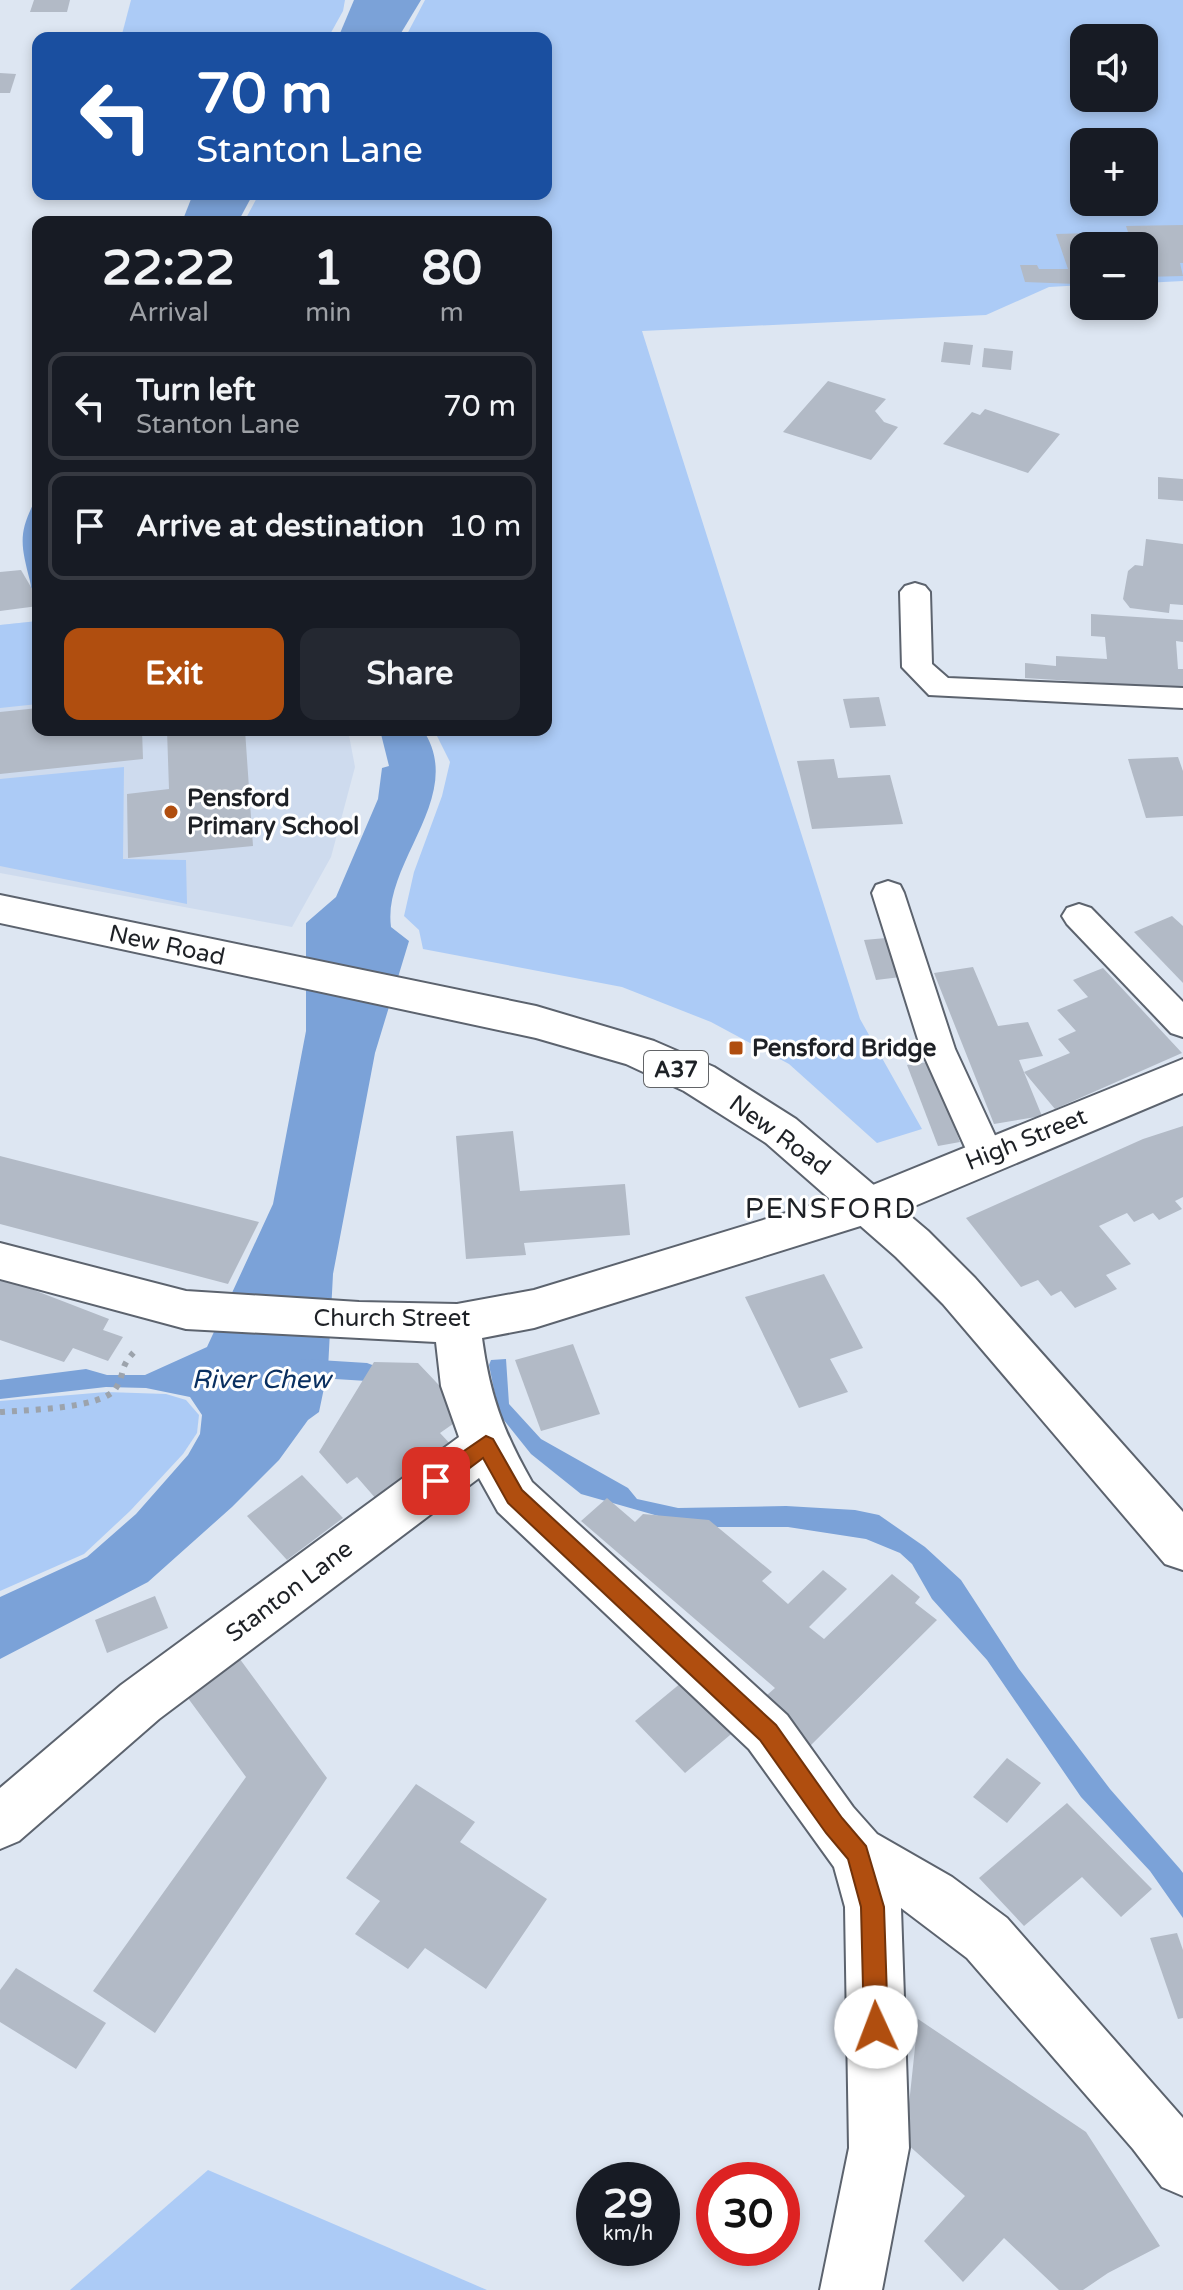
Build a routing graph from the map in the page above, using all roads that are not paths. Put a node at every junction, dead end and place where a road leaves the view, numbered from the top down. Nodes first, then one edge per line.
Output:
1 (915, 592) dead end
2 (1183, 698) edge
3 (888, 893) dead end
4 (0, 909) edge
5 (1079, 916) dead end
6 (1183, 1024) edge
7 (1183, 1075) edge
8 (986, 1155) junction
9 (870, 1205) junction
10 (0, 1261) edge
11 (457, 1323) junction
12 (486, 1445) junction
13 (1183, 1548) edge
14 (0, 1823) edge
15 (858, 1853) junction
16 (1183, 2166) edge
17 (851, 2290) edge

1 - 2 lane
3 - 8 lane
4 - 9 main road, New Road / A37
5 - 6 lane
7 - 8 main road, High Street
8 - 9 main road, High Street
9 - 11 main road, Church Street
9 - 13 main road, New Road / A37
10 - 11 main road, Church Street
11 - 12 main road
12 - 14 main road, Stanton Lane
12 - 15 main road
15 - 16 main road
15 - 17 main road

